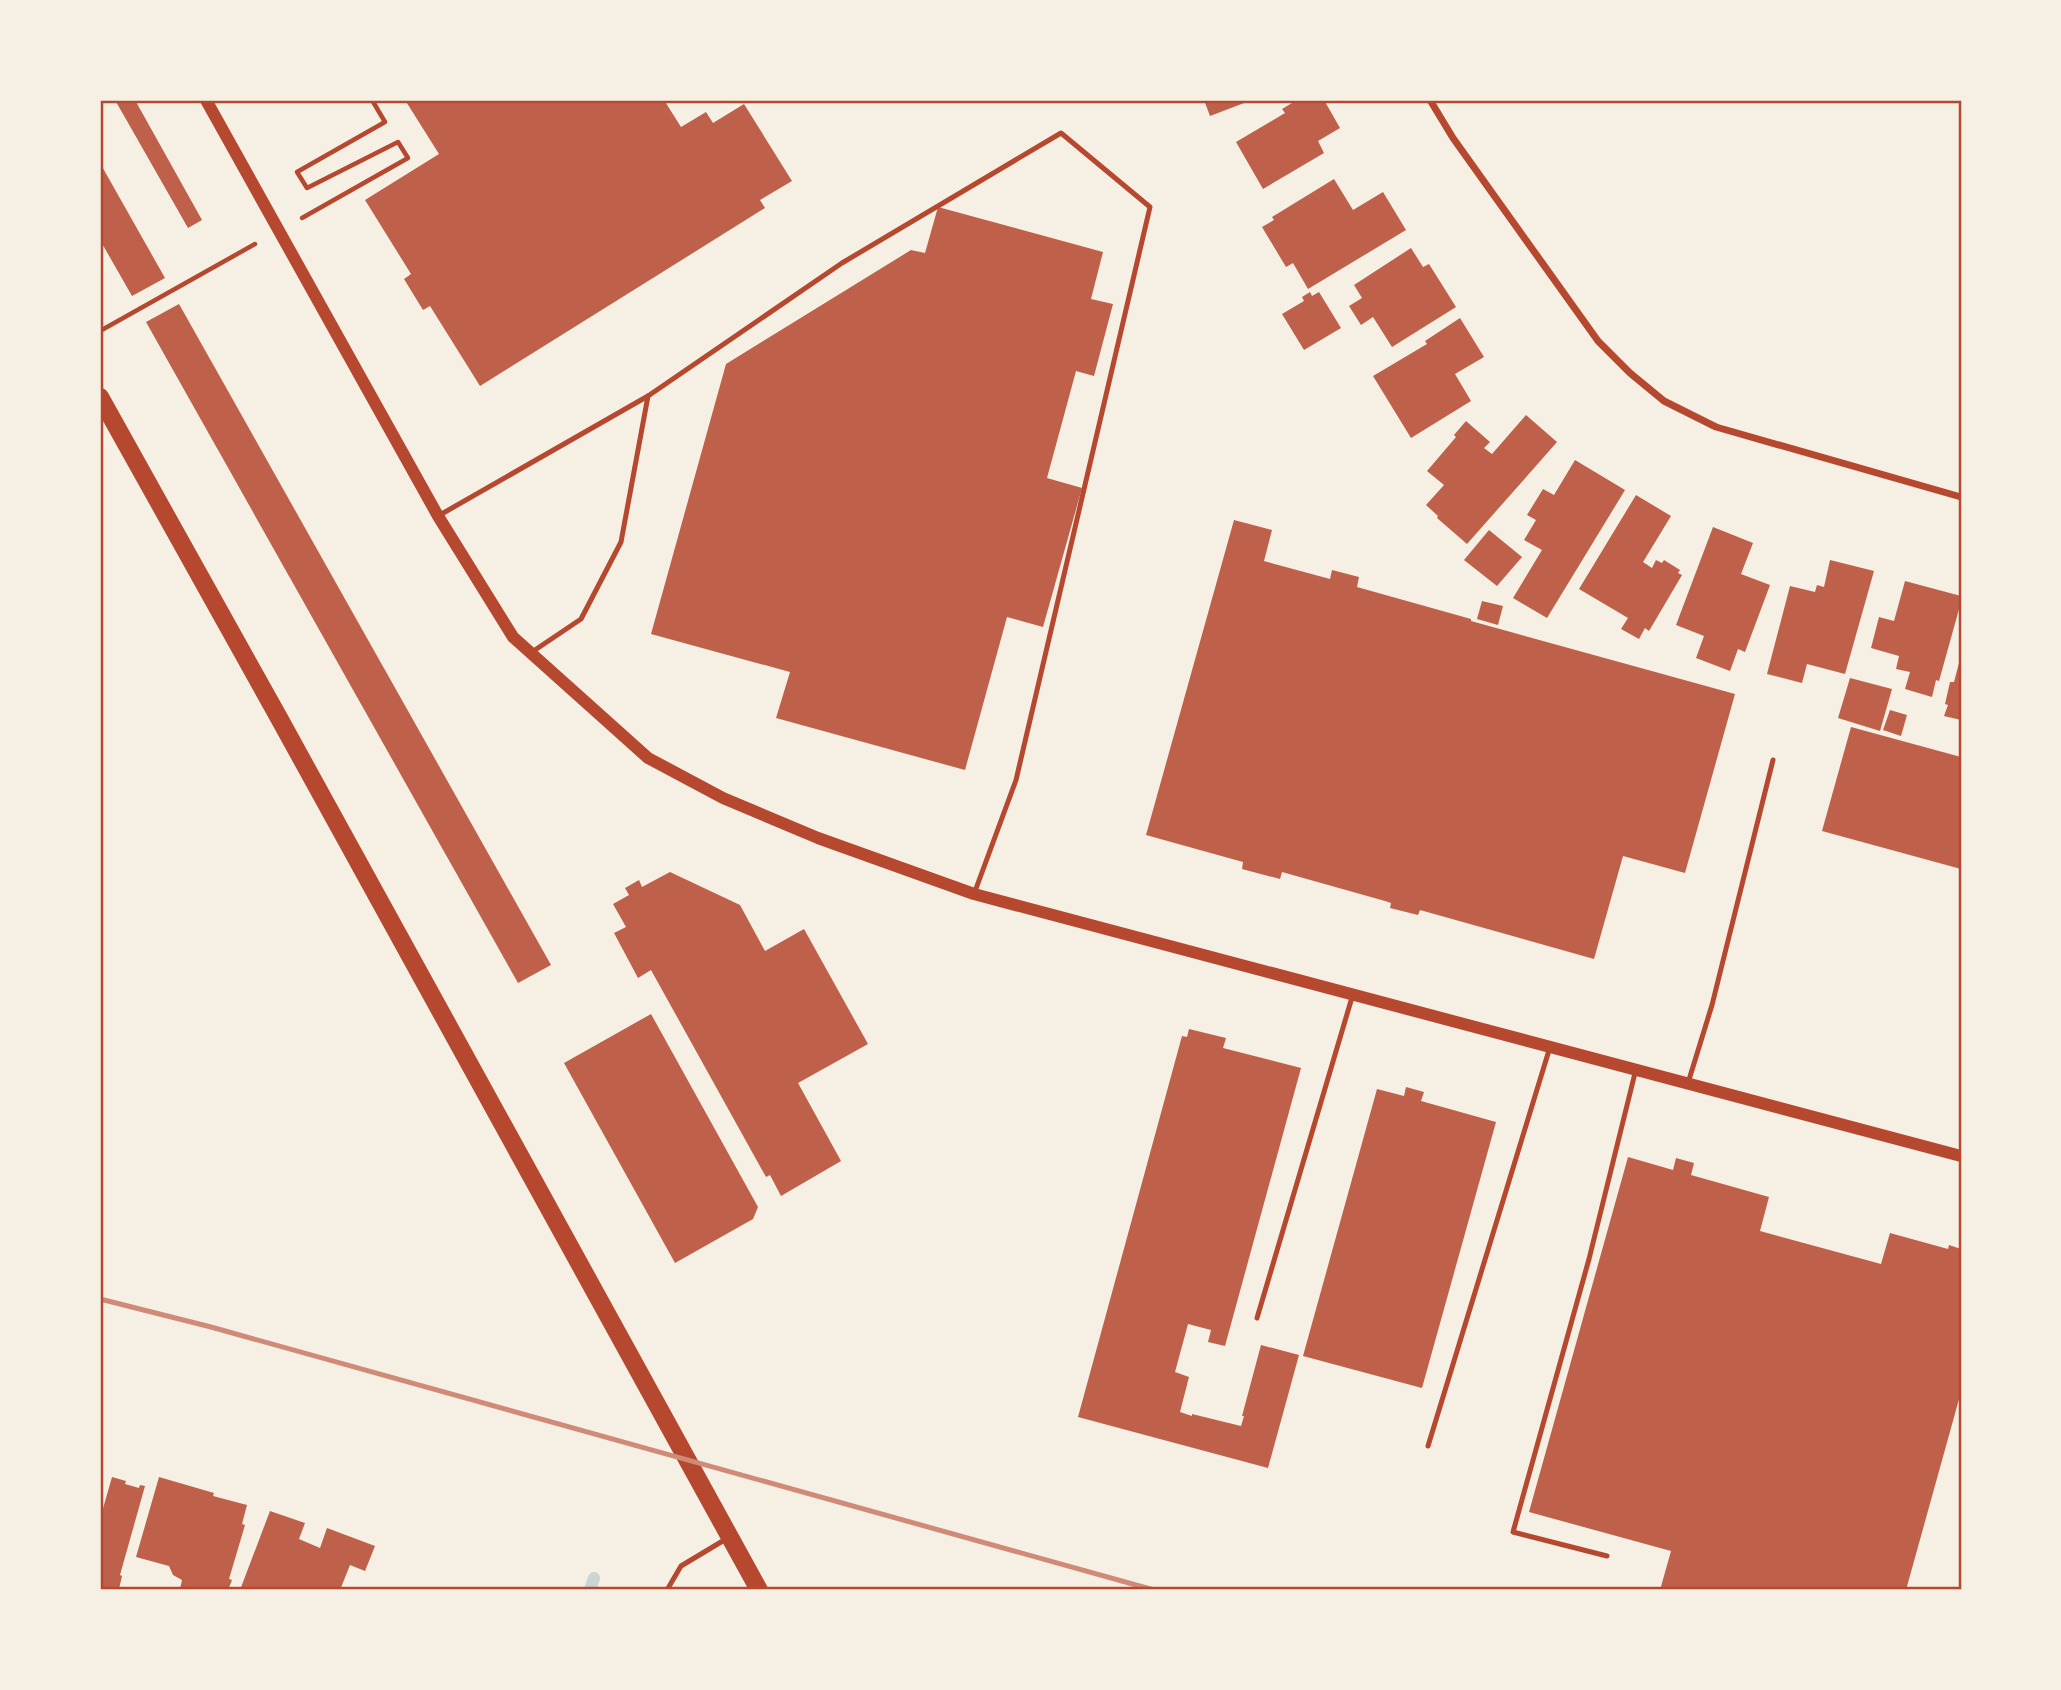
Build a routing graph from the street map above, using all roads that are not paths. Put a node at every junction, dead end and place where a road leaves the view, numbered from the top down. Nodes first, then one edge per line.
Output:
1 (206, 100) edge
2 (1430, 100) edge
3 (648, 396) junction
4 (100, 397) edge
5 (1961, 497) edge
6 (438, 516) junction
7 (530, 653) junction
8 (1773, 761) dead end
9 (974, 894) junction
10 (1353, 994) junction
11 (1550, 1047) junction
12 (1636, 1069) junction
13 (1688, 1083) junction
14 (1961, 1156) edge
15 (1257, 1318) dead end
16 (1429, 1446) dead end
17 (729, 1536) junction
18 (1607, 1556) dead end
19 (667, 1590) edge
20 (759, 1590) edge

1 - 6 street
2 - 5 street
3 - 6 lane
3 - 7 lane
3 - 9 lane
4 - 17 main road
6 - 7 street
7 - 9 street
8 - 13 lane
9 - 10 street
10 - 11 street
10 - 15 lane
11 - 12 street
11 - 16 lane
12 - 13 street
12 - 18 lane
13 - 14 street
17 - 19 lane
17 - 20 main road

